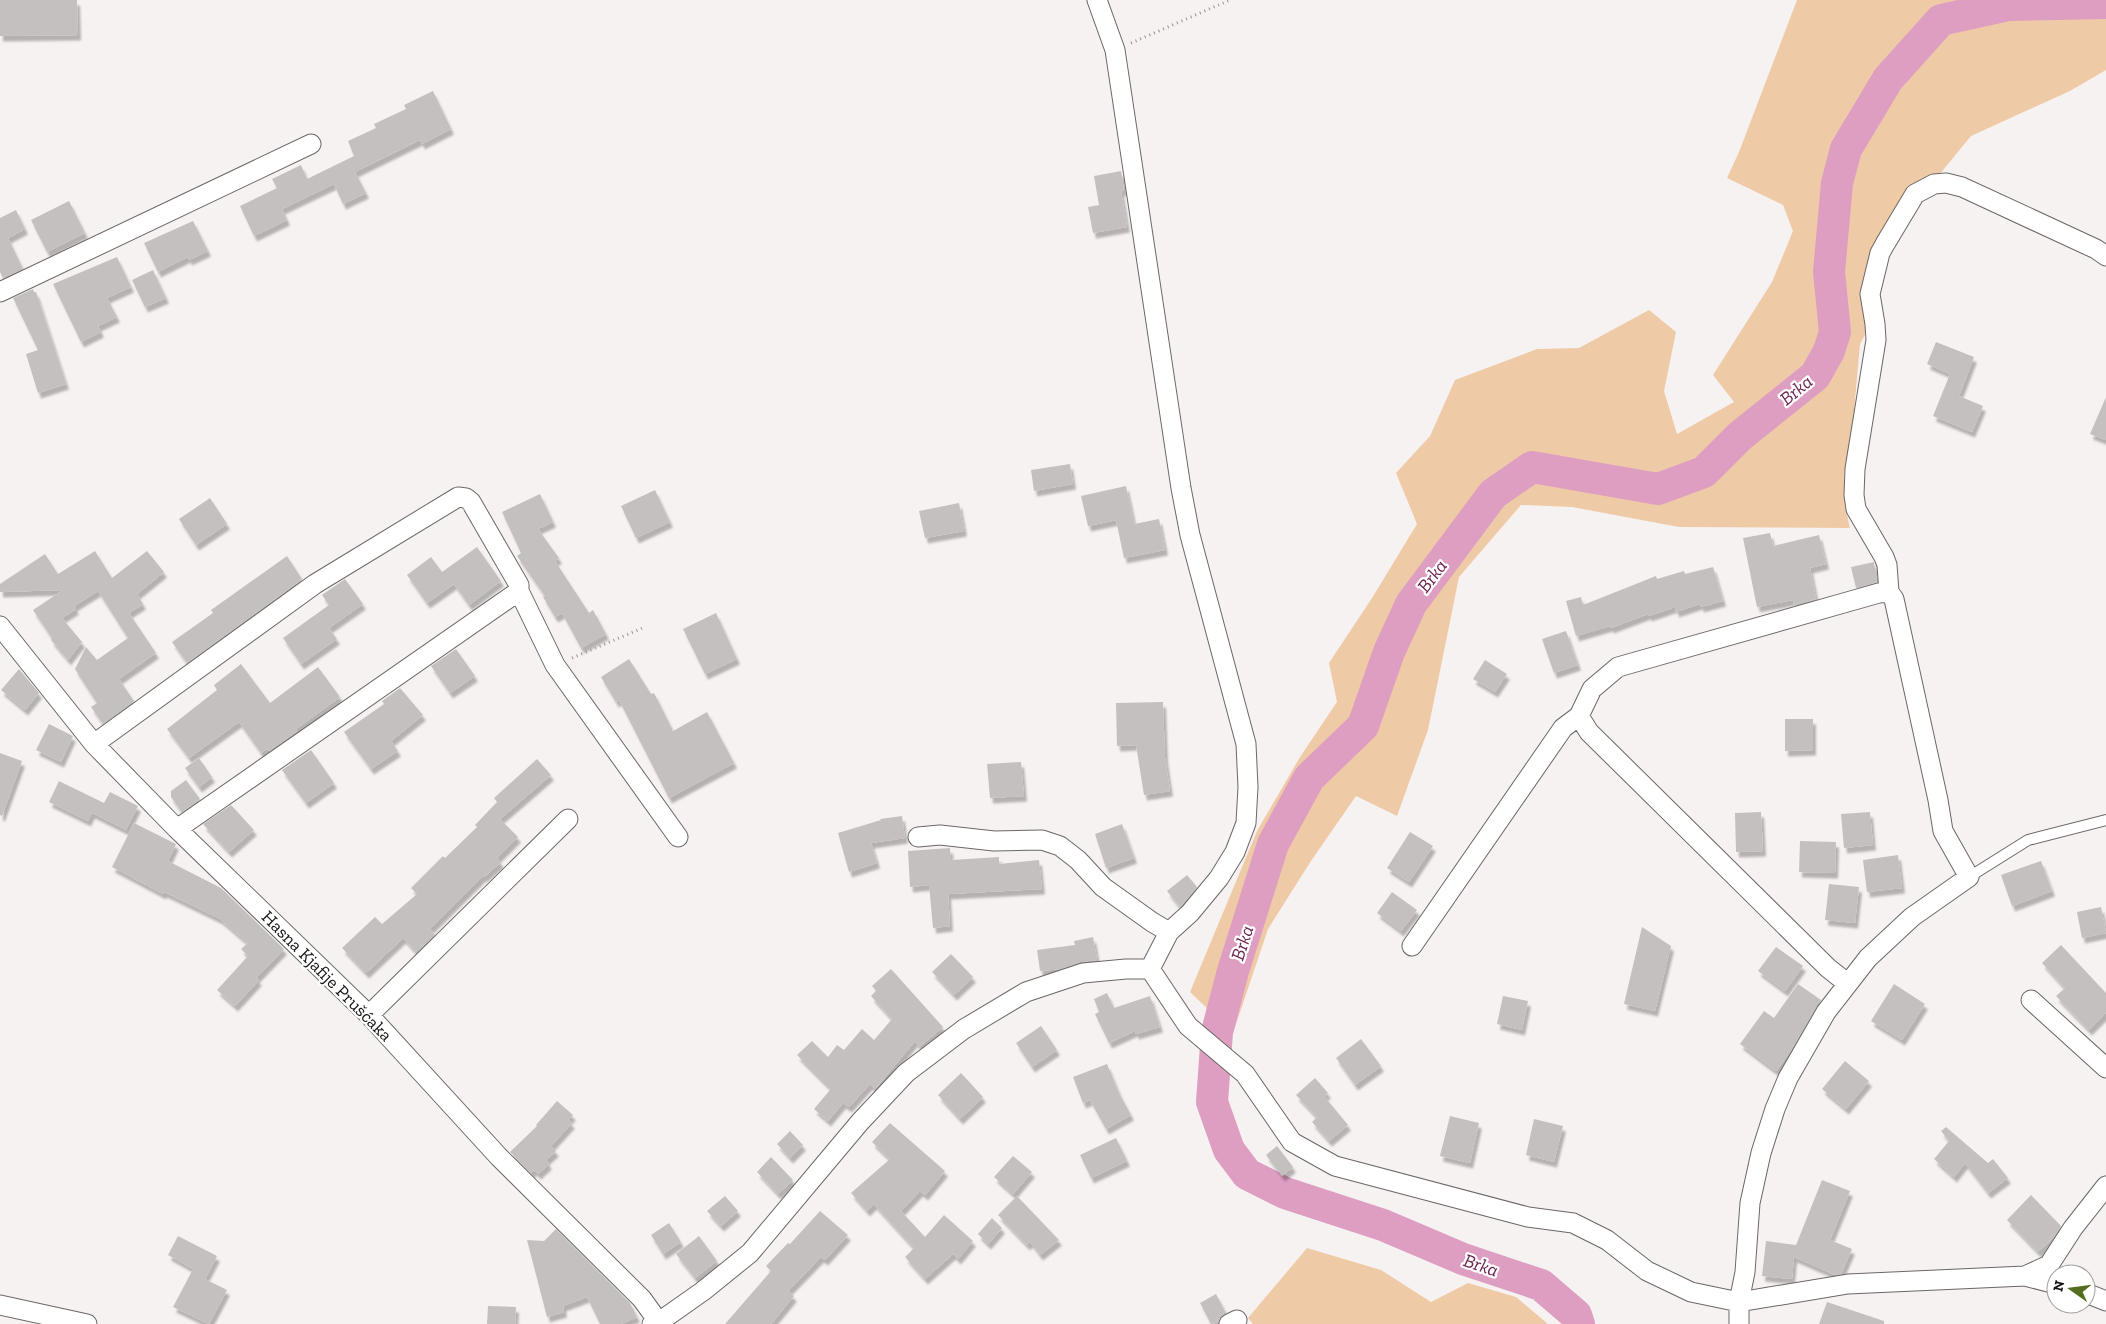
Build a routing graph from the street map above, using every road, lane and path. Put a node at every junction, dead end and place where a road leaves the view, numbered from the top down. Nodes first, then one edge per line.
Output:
1 (1097, 0) edge
2 (1230, 0) edge
3 (1115, 50) junction
4 (311, 144) dead end
5 (2106, 256) edge
6 (0, 292) edge
7 (519, 591) junction
8 (1888, 592) junction
9 (0, 626) edge
10 (645, 627) dead end
11 (555, 665) junction
12 (1578, 716) junction
13 (94, 744) junction
14 (568, 819) dead end
15 (2106, 820) edge
16 (177, 829) junction
17 (678, 837) dead end
18 (918, 837) dead end
19 (1969, 876) junction
20 (1169, 932) junction
21 (1412, 946) dead end
22 (1150, 969) junction
23 (1847, 983) junction
24 (2031, 1000) dead end
25 (369, 1014) junction
26 (2106, 1068) edge
27 (2106, 1186) edge
28 (2025, 1276) junction
29 (2046, 1281) edge
30 (1739, 1302) junction
31 (0, 1305) edge
32 (657, 1323) edge
33 (88, 1324) edge
34 (1739, 1324) edge

1 - 3 street
2 - 3 path
3 - 20 street
4 - 6 street
5 - 8 street
7 - 11 street
7 - 13 street
7 - 16 street
8 - 12 street
8 - 19 street
9 - 13 street, Hasna Kjafije Prušćaka
10 - 11 path
11 - 17 street
12 - 21 street
12 - 23 street
13 - 16 street, Hasna Kjafije Prušćaka
14 - 25 street
15 - 19 lane
16 - 25 street, Hasna Kjafije Prušćaka
18 - 20 street
19 - 23 street
20 - 22 street
22 - 30 street
22 - 32 street
23 - 30 street
24 - 26 street
25 - 32 street, Hasna Kjafije Prušćaka
27 - 28 street
28 - 29 street
28 - 30 street
30 - 34 street
31 - 33 street

